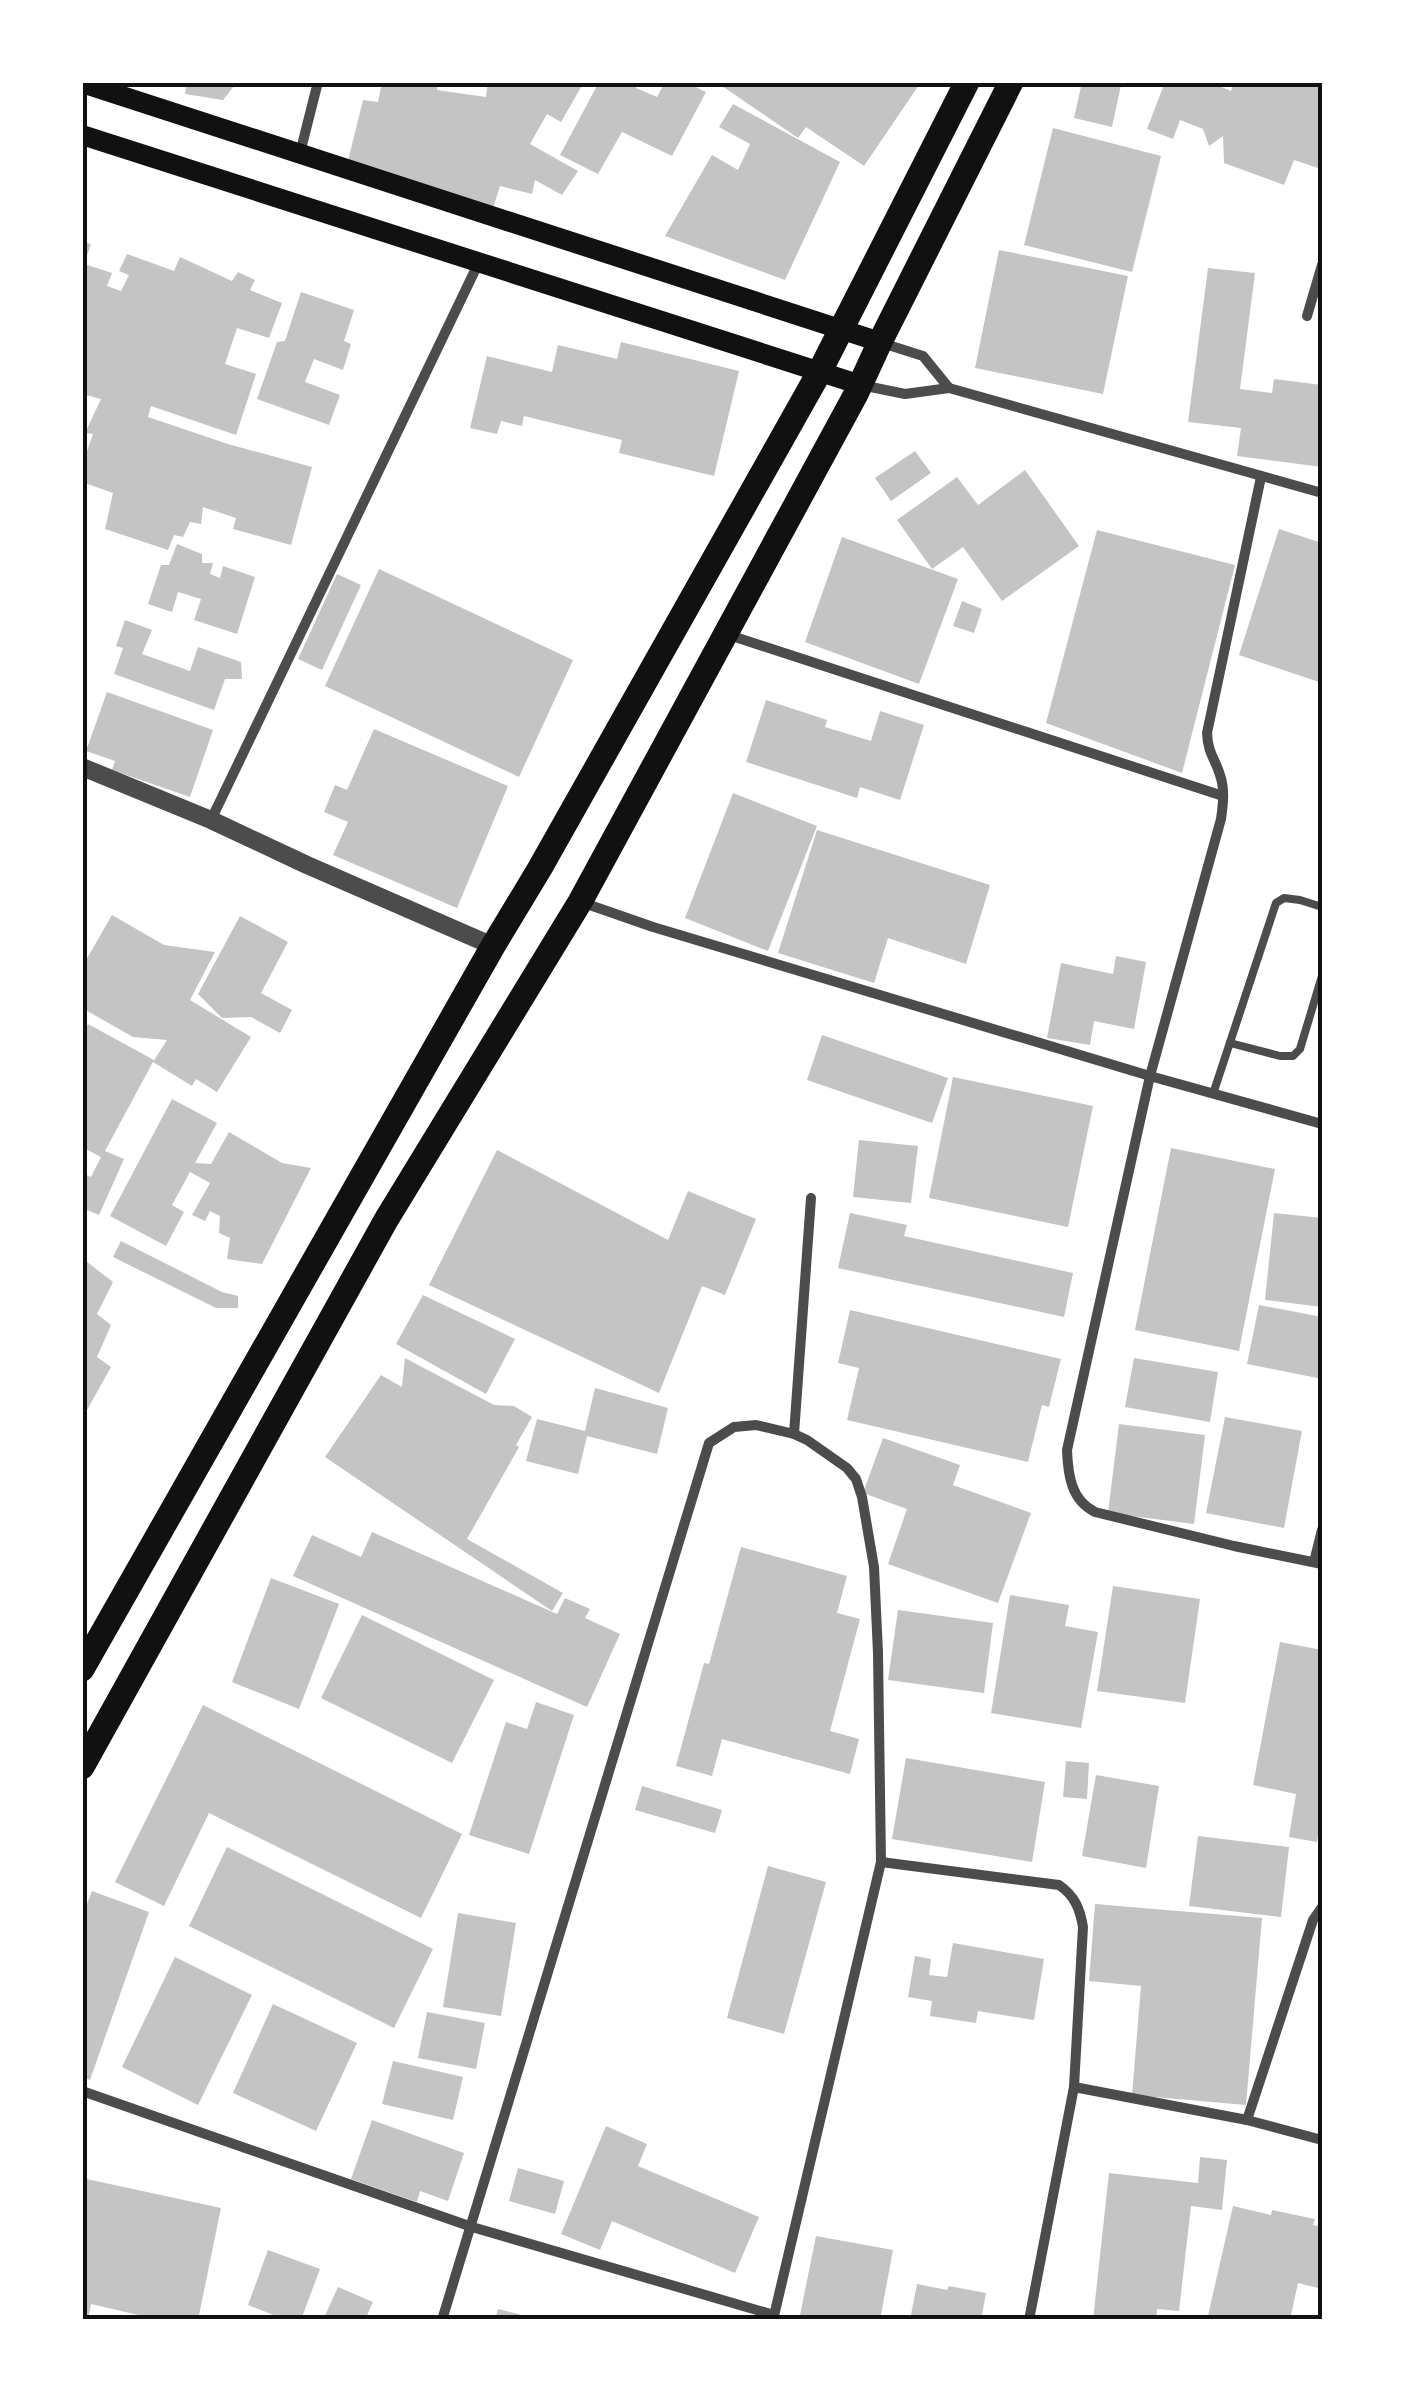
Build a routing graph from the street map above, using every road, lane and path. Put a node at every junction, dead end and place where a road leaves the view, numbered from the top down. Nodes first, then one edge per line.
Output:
1 (318, 82) edge
2 (967, 82) edge
3 (1011, 82) edge
4 (82, 83) edge
5 (82, 136) edge
6 (300, 154) junction
7 (480, 262) junction
8 (1322, 265) edge
9 (1307, 316) dead end
10 (840, 331) junction
11 (880, 342) junction
12 (820, 371) junction
13 (861, 384) junction
14 (949, 388) junction
15 (1261, 477) junction
16 (1322, 493) edge
17 (726, 634) junction
18 (82, 767) edge
19 (1223, 796) junction
20 (211, 820) junction
21 (580, 902) junction
22 (1322, 906) edge
23 (493, 946) junction
24 (1322, 976) edge
25 (1230, 1043) junction
26 (1150, 1076) junction
27 (1213, 1094) junction
28 (1322, 1124) edge
29 (811, 1198) dead end
30 (794, 1434) junction
31 (1322, 1530) edge
32 (1318, 1563) edge
33 (82, 1669) edge
34 (82, 1767) edge
35 (881, 1862) junction
36 (1322, 1907) edge
37 (1074, 2087) junction
38 (82, 2091) edge
39 (1248, 2120) junction
40 (1322, 2140) edge
41 (472, 2227) junction
42 (773, 2317) edge
43 (442, 2320) edge
44 (1029, 2320) edge

1 - 6 street
2 - 10 main road
3 - 11 main road
4 - 6 main road
5 - 7 main road
6 - 10 main road
7 - 12 main road
7 - 20 street
8 - 9 street
10 - 11 main road
10 - 12 main road
11 - 13 main road
11 - 14 street
12 - 13 main road
12 - 23 main road
13 - 14 street
13 - 17 main road
14 - 15 street
15 - 16 street
15 - 19 street
17 - 19 street
17 - 21 main road
18 - 20 street
19 - 26 street
20 - 23 street
21 - 26 street
21 - 34 main road
22 - 25 lane
23 - 33 main road
24 - 25 lane
25 - 27 lane
26 - 27 street
26 - 32 street
27 - 28 street
29 - 30 street
30 - 35 street
30 - 41 street
31 - 32 street
35 - 37 street
35 - 42 street
36 - 39 street
37 - 39 street
37 - 44 street
38 - 41 street
39 - 40 street
41 - 42 street
41 - 43 street

